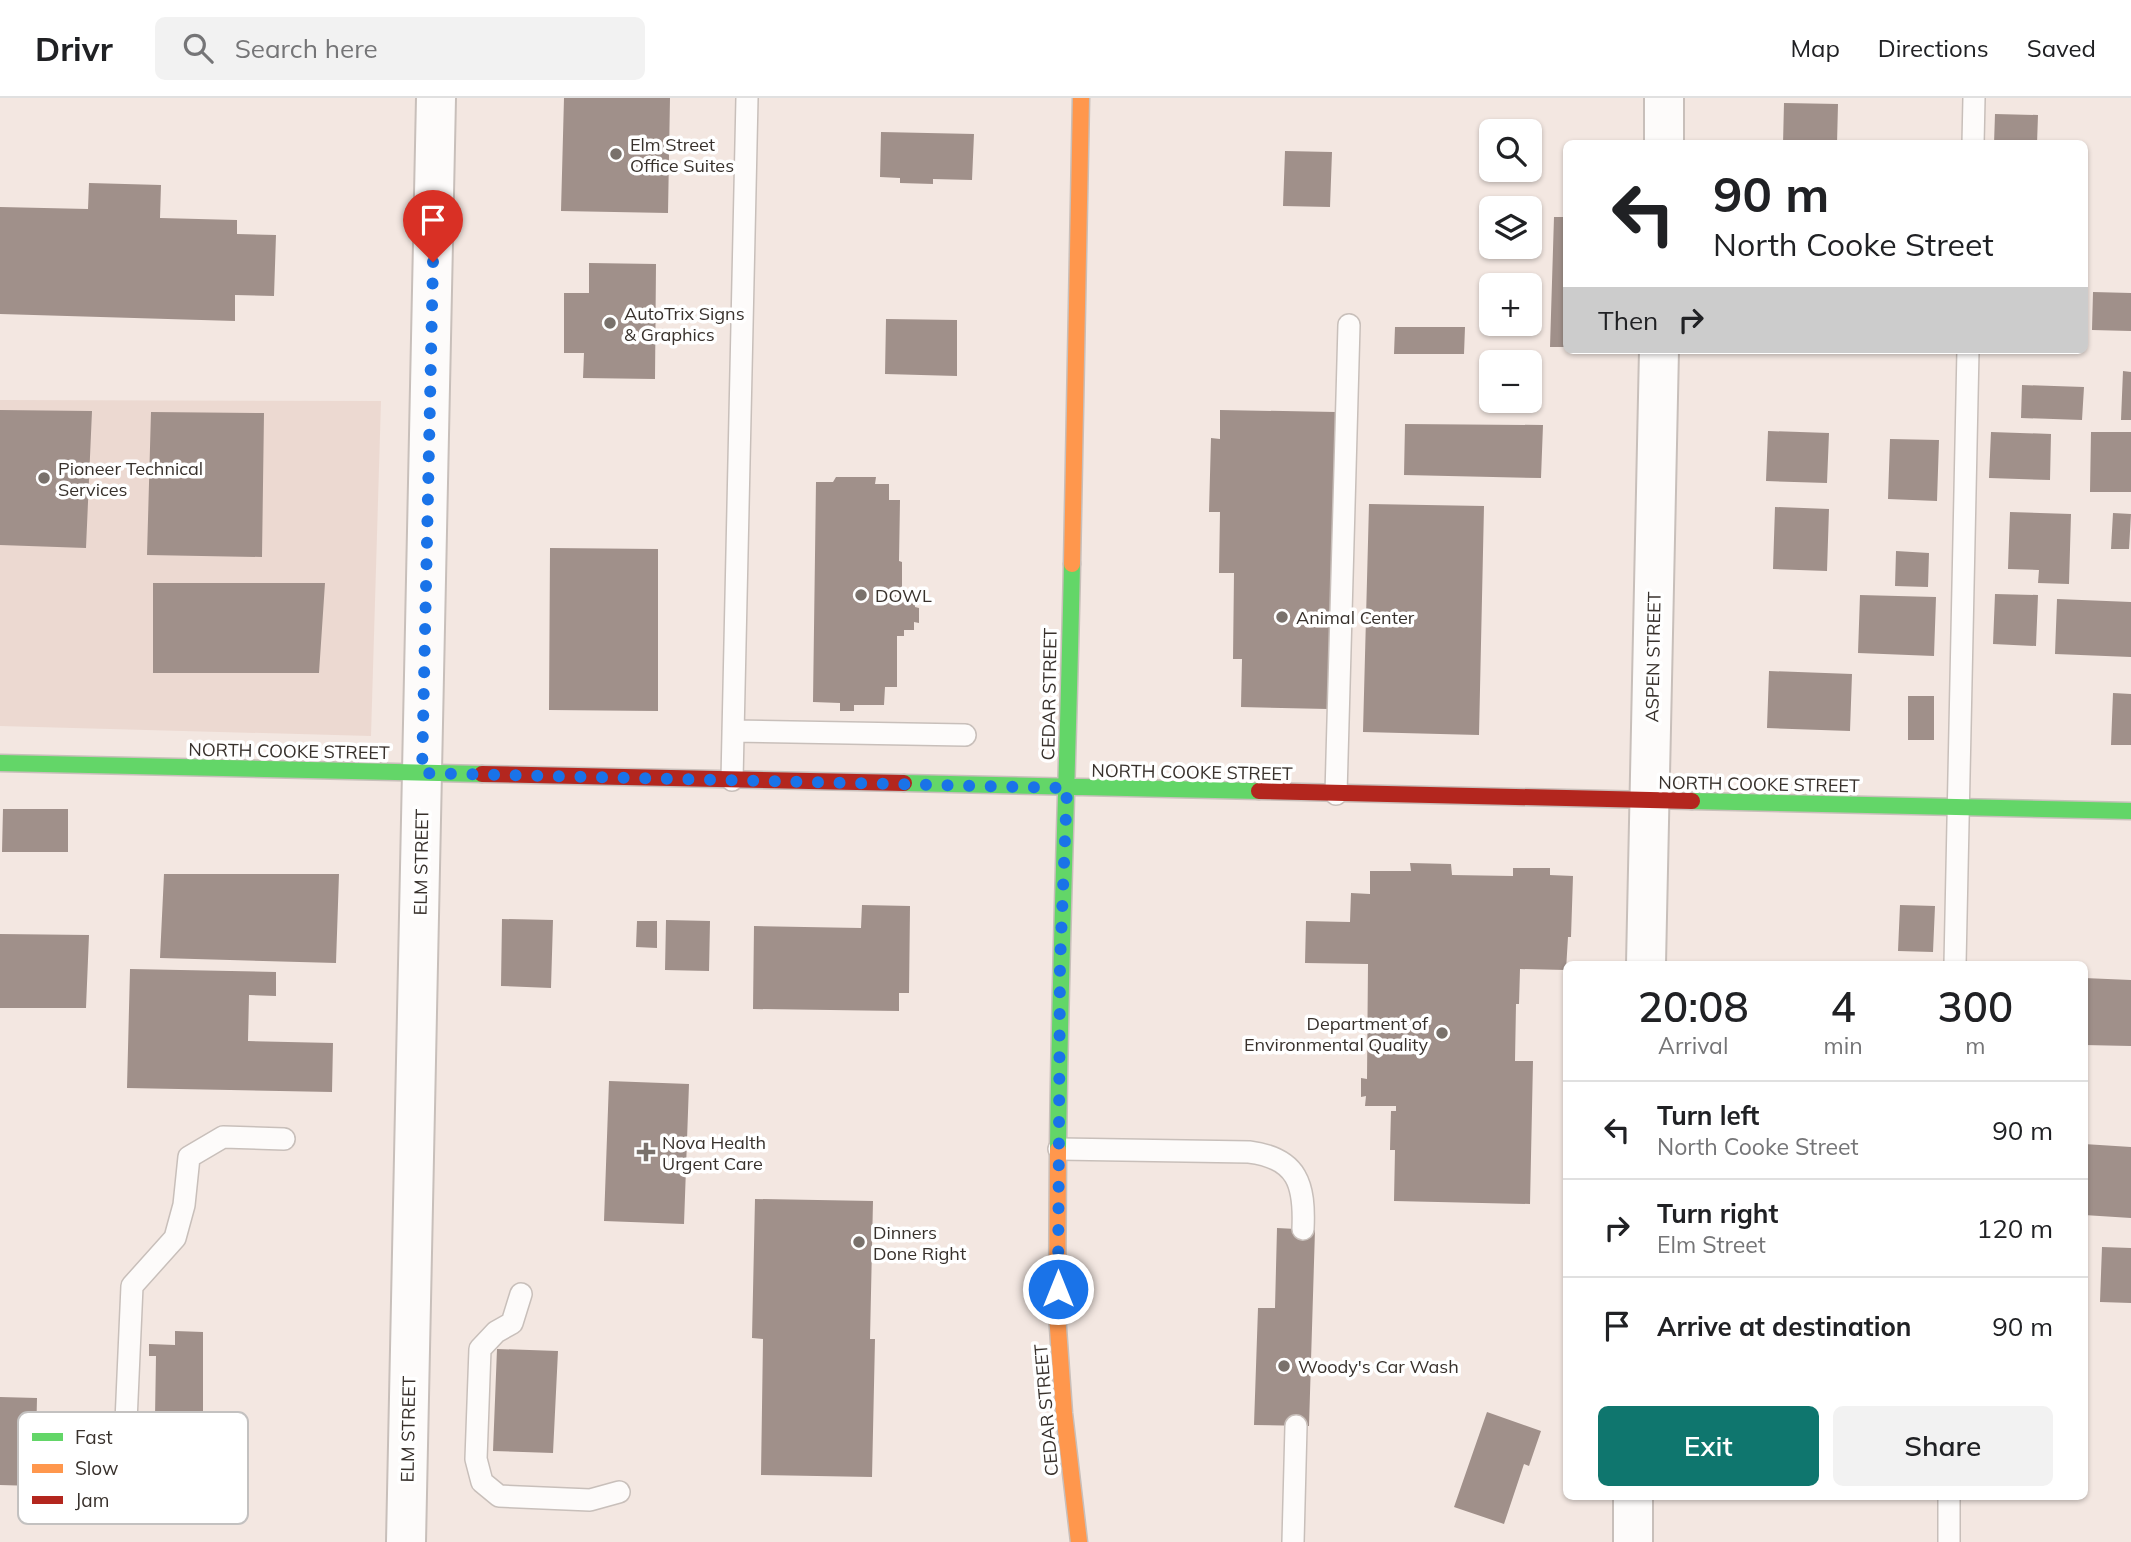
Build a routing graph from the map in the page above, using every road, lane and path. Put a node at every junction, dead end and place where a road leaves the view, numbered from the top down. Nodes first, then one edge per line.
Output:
1 (436, 98) edge
2 (747, 98) edge
3 (1081, 98) edge
4 (1664, 98) edge
5 (1974, 98) edge
6 (1664, 140) edge
7 (1973, 140) edge
8 (1349, 325) dead end
9 (1659, 354) edge
10 (1968, 354) edge
11 (733, 731) junction
12 (965, 735) dead end
13 (0, 764) edge
14 (422, 773) junction
15 (732, 780) junction
16 (1067, 788) junction
17 (1336, 794) junction
18 (1650, 800) junction
19 (1957, 807) junction
20 (2131, 811) edge
21 (1646, 961) edge
22 (1955, 961) edge
23 (284, 1139) dead end
24 (1059, 1149) junction
25 (1303, 1229) dead end
26 (521, 1294) dead end
27 (126, 1412) edge
28 (1296, 1426) dead end
29 (619, 1492) dead end
30 (1633, 1500) edge
31 (1949, 1500) edge
32 (406, 1542) edge
33 (1079, 1542) edge
34 (1293, 1542) edge
35 (1633, 1542) edge
36 (1949, 1542) edge

1 - 14 street, ELM STREET
2 - 11 lane
3 - 16 street, CEDAR STREET
4 - 6 street
5 - 7 lane
8 - 17 lane
9 - 18 street, ASPEN STREET
10 - 19 lane
11 - 12 lane
11 - 15 lane
13 - 14 street, NORTH COOKE STREET
14 - 15 street, NORTH COOKE STREET
14 - 32 street, ELM STREET
15 - 16 street, NORTH COOKE STREET
16 - 17 street, NORTH COOKE STREET
16 - 24 street, CEDAR STREET
17 - 18 street, NORTH COOKE STREET
18 - 19 street, NORTH COOKE STREET
18 - 21 street, ASPEN STREET
19 - 20 street, NORTH COOKE STREET
19 - 22 lane
23 - 27 lane
24 - 25 lane
24 - 33 street, CEDAR STREET
26 - 29 lane
28 - 34 lane
30 - 35 street
31 - 36 lane

